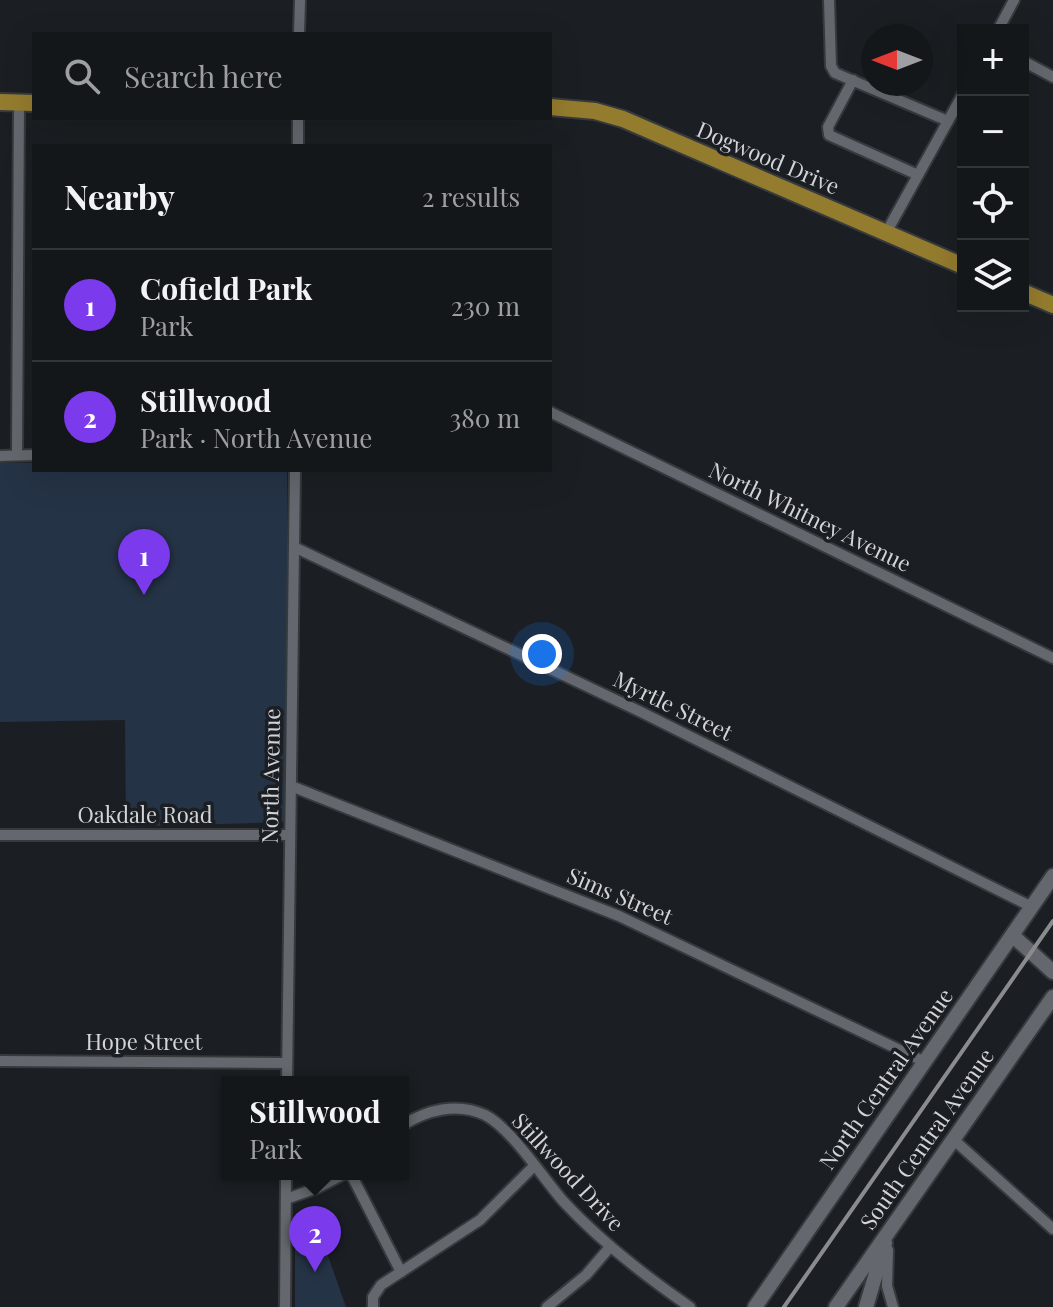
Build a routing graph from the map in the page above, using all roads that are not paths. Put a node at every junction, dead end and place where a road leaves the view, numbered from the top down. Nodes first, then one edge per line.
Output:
1 (300, 0) edge
2 (829, 0) edge
3 (1014, 0) edge
4 (1001, 24) edge
5 (299, 32) edge
6 (1029, 64) edge
7 (1053, 77) edge
8 (853, 80) junction
9 (962, 96) edge
10 (0, 102) edge
11 (26, 103) edge
12 (552, 107) edge
13 (298, 120) edge
14 (948, 121) junction
15 (298, 144) edge
16 (918, 175) junction
17 (886, 233) junction
18 (957, 263) edge
19 (1029, 295) edge
20 (1053, 305) edge
21 (552, 413) edge
22 (17, 455) junction
23 (32, 455) edge
24 (0, 456) edge
25 (295, 472) edge
26 (294, 547) junction
27 (1053, 658) edge
28 (291, 786) junction
29 (0, 835) edge
30 (290, 835) junction
31 (1053, 876) edge
32 (1032, 907) junction
33 (1013, 936) junction
34 (1053, 972) edge
35 (1053, 997) edge
36 (0, 1061) edge
37 (925, 1062) junction
38 (287, 1063) junction
39 (287, 1076) edge
40 (409, 1121) edge
41 (954, 1140) junction
42 (534, 1166) junction
43 (286, 1180) edge
44 (332, 1180) edge
45 (354, 1180) edge
46 (286, 1199) junction
47 (1053, 1229) edge
48 (889, 1232) junction
49 (610, 1247) junction
50 (401, 1272) junction
51 (285, 1307) edge
52 (373, 1307) edge
53 (547, 1307) edge
54 (690, 1307) edge
55 (755, 1307) edge
56 (836, 1307) edge
57 (866, 1307) edge
58 (893, 1307) edge

1 - 5 street
2 - 8 street
3 - 4 street
6 - 7 street
8 - 14 street
8 - 16 street
9 - 14 street
10 - 11 main road
11 - 22 street
12 - 17 main road, Dogwood Drive
13 - 15 street
14 - 16 street
16 - 17 street
17 - 18 main road, Dogwood Drive
19 - 20 main road
21 - 27 street, North Whitney Avenue
22 - 23 street
22 - 24 street
25 - 26 street, North Avenue
26 - 28 street, North Avenue
26 - 32 street, Myrtle Street
28 - 30 street, North Avenue
28 - 37 street, Sims Street
29 - 30 street, Oakdale Road
30 - 38 street, North Avenue
31 - 32 main road, North Central Avenue
32 - 33 main road, North Central Avenue
33 - 34 main road
33 - 37 main road, North Central Avenue
35 - 41 main road, South Central Avenue
36 - 38 street, Hope Street
37 - 55 main road, North Central Avenue
38 - 39 street, North Avenue
40 - 42 street, Stillwood Drive
41 - 47 street
41 - 48 main road, South Central Avenue
42 - 49 street, Stillwood Drive
42 - 50 street
43 - 46 street
44 - 46 street
45 - 50 street
46 - 51 street
48 - 56 main road, South Central Avenue
48 - 57 main road
48 - 58 street
49 - 53 street
49 - 54 street, Stillwood Drive
50 - 52 street

